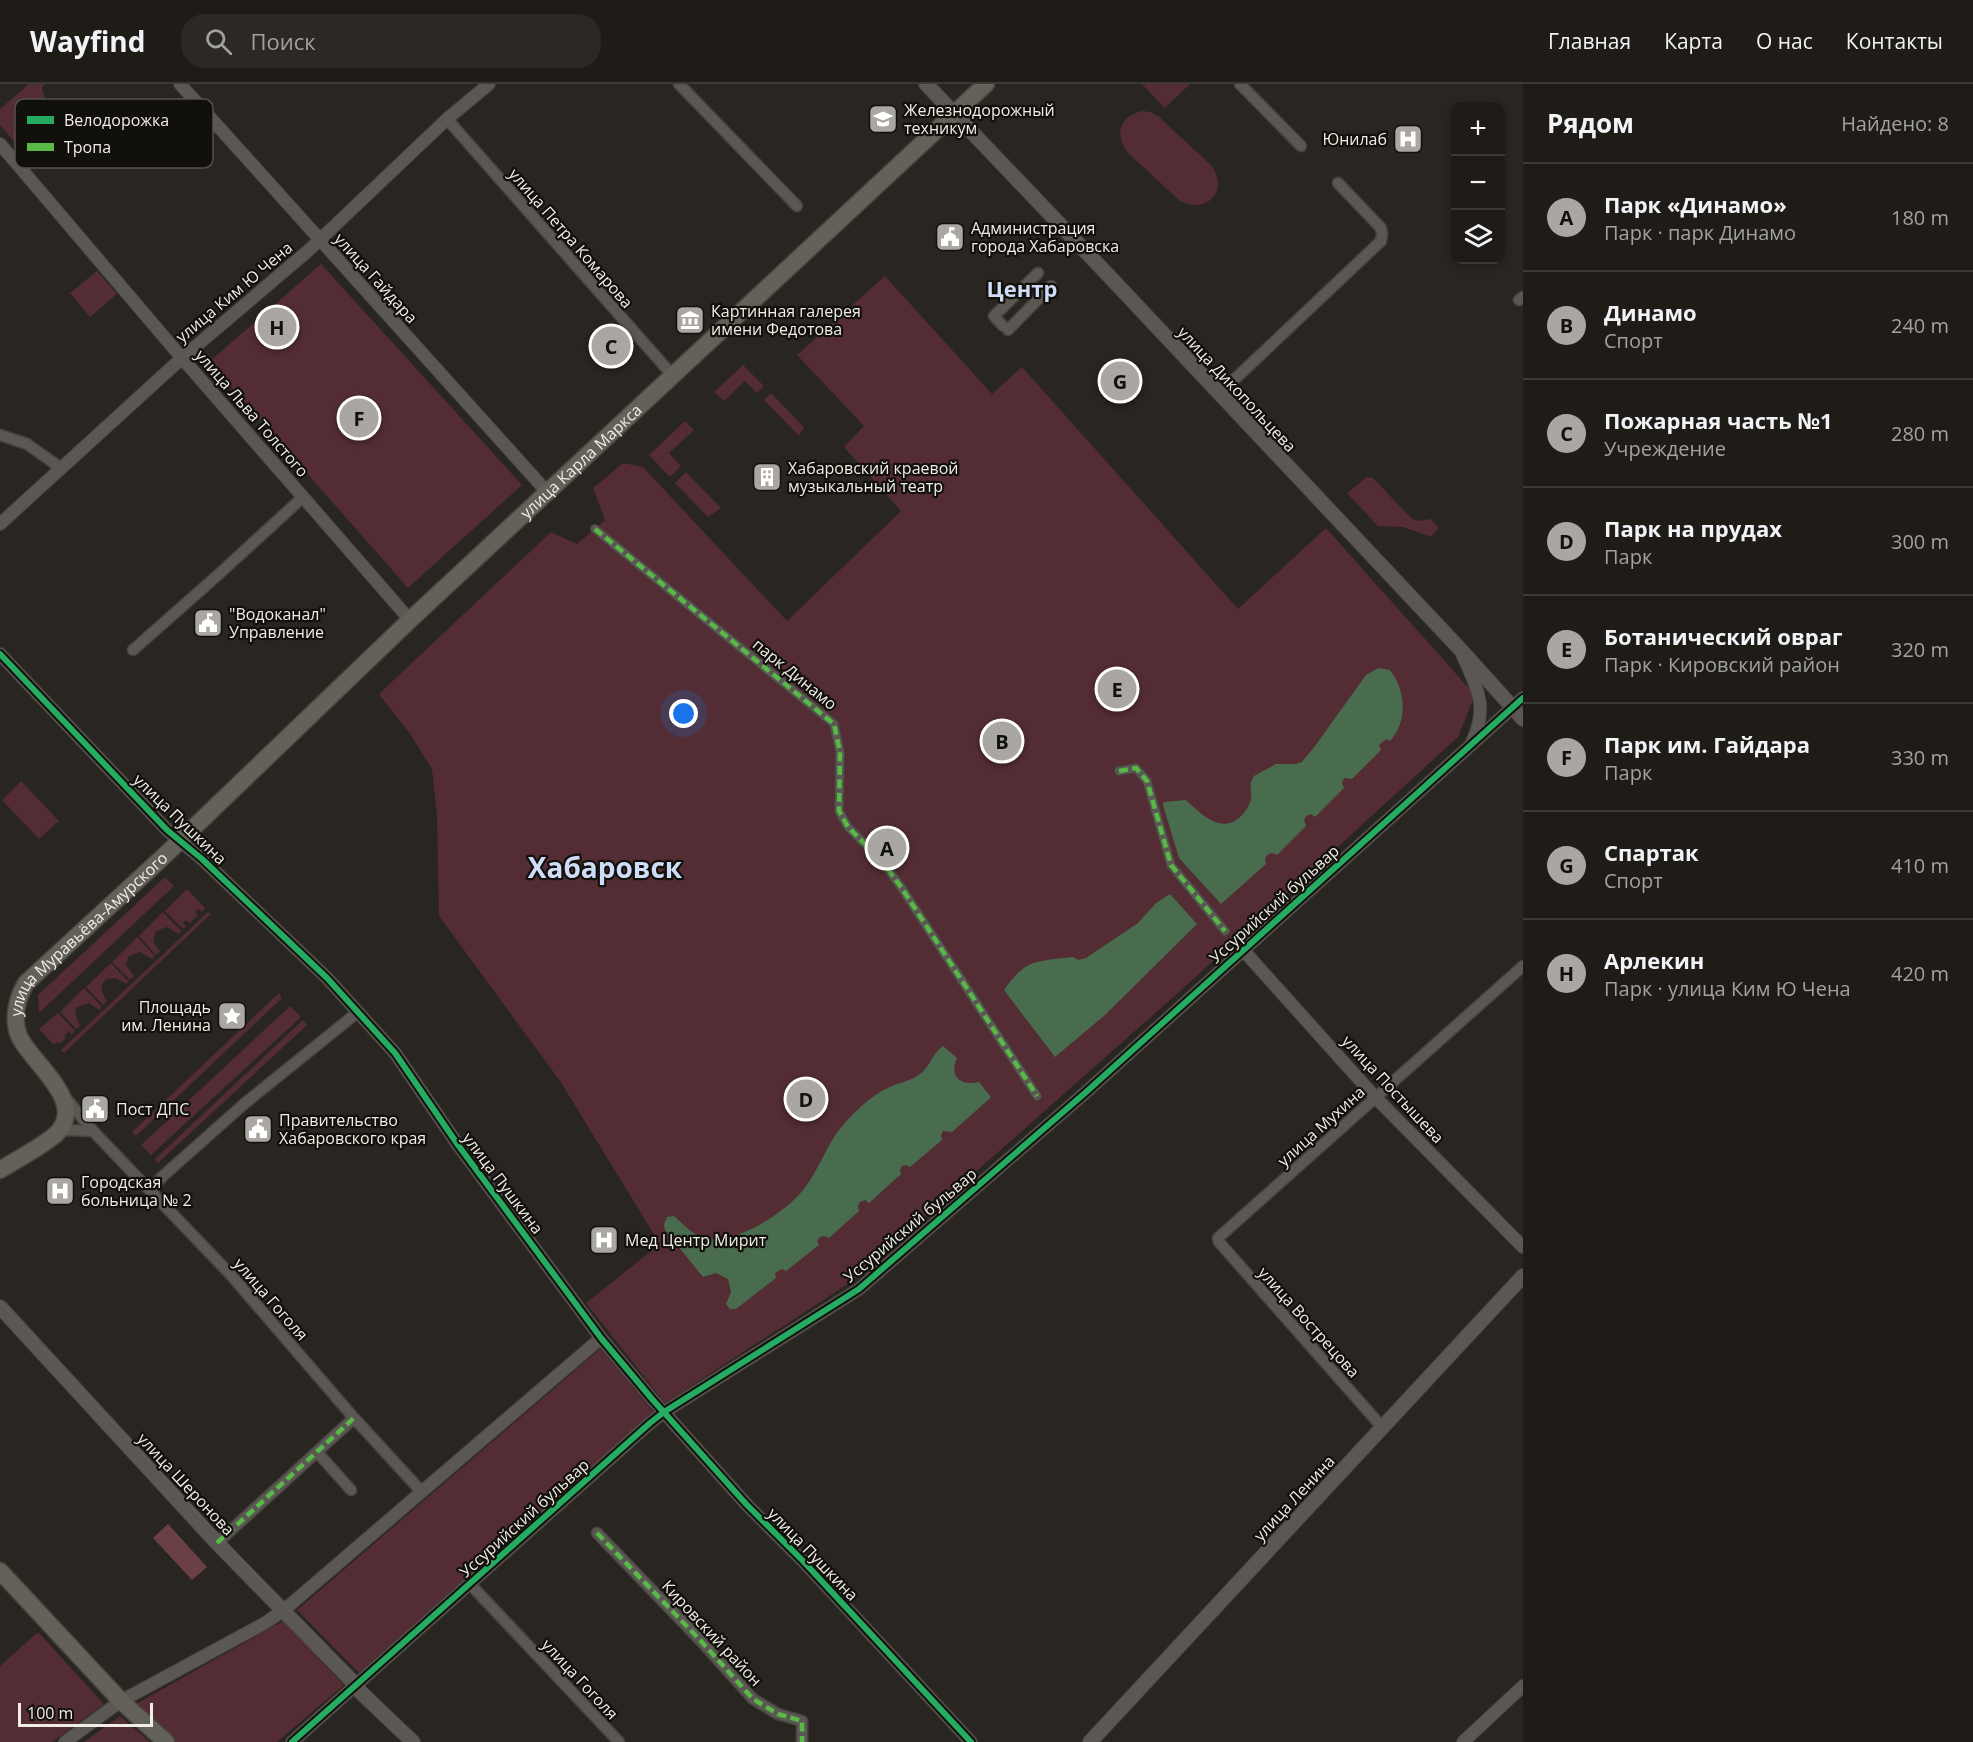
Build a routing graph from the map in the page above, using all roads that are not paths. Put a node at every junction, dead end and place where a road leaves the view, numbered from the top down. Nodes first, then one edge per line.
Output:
1 (180, 84) edge
2 (489, 84) edge
3 (679, 84) edge
4 (926, 84) edge
5 (986, 84) edge
6 (1240, 84) edge
7 (193, 99) edge
8 (954, 114) junction
9 (447, 118) junction
10 (213, 121) edge
11 (0, 144) edge
12 (1301, 146) dead end
13 (15, 162) edge
14 (20, 168) edge
15 (1338, 183) dead end
16 (797, 206) dead end
17 (320, 240) junction
18 (1038, 273) dead end
19 (1051, 286) dead end
20 (1019, 292) junction
21 (1032, 306) junction
22 (182, 358) junction
23 (674, 376) junction
24 (1219, 394) junction
25 (0, 435) edge
26 (61, 468) junction
27 (548, 493) junction
28 (303, 497) junction
29 (0, 524) edge
30 (595, 529) dead end
31 (410, 620) junction
32 (1459, 648) junction
33 (133, 650) dead end
34 (0, 654) edge
35 (1518, 703) edge
36 (1523, 718) edge
37 (1470, 747) junction
38 (1119, 771) dead end
39 (180, 841) junction
40 (1225, 931) dead end
41 (1243, 950) junction
42 (1523, 966) edge
43 (358, 1012) junction
44 (58, 1089) junction
45 (1038, 1096) dead end
46 (1375, 1097) junction
47 (93, 1131) junction
48 (55, 1135) junction
49 (0, 1170) edge
50 (150, 1189) junction
51 (1220, 1236) joint
52 (1523, 1247) edge
53 (1523, 1276) edge
54 (0, 1307) edge
55 (601, 1338) junction
56 (664, 1412) junction
57 (354, 1418) junction
58 (1382, 1427) junction
59 (317, 1452) junction
60 (351, 1490) dead end
61 (421, 1491) junction
62 (597, 1533) dead end
63 (217, 1543) junction
64 (0, 1571) edge
65 (470, 1584) junction
66 (283, 1610) junction
67 (355, 1683) junction
68 (1523, 1686) edge
69 (121, 1701) junction
70 (65, 1742) edge
71 (166, 1742) edge
72 (292, 1742) edge
73 (413, 1742) edge
74 (422, 1742) edge
75 (619, 1742) edge
76 (802, 1742) edge
77 (970, 1742) edge
78 (1089, 1742) edge
79 (1463, 1742) edge

1 - 7 street, улица Гайдара
2 - 9 street, улица Ким Ю Чена
3 - 16 street
4 - 8 main road, улица Дикопольцева
5 - 8 main road, улица Карла Маркса
6 - 12 street
8 - 23 main road, улица Карла Маркса
8 - 24 main road, улица Дикопольцева
9 - 17 street, улица Ким Ю Чена
9 - 23 street, улица Петра Комарова
10 - 17 street, улица Гайдара
11 - 13 street, улица Льва Толстого
14 - 22 street, улица Льва Толстого
15 - 24 street
17 - 22 street, улица Ким Ю Чена
17 - 27 street, улица Гайдара
18 - 20 street
19 - 21 street
20 - 21 street
20 - 21 street
22 - 26 street, улица Ким Ю Чена
22 - 28 street, улица Льва Толстого
23 - 27 main road, улица Карла Маркса
24 - 32 main road, улица Дикопольцева
25 - 26 street
26 - 29 street, улица Ким Ю Чена
27 - 31 main road, улица Карла Маркса
28 - 31 street, улица Льва Толстого
28 - 33 street
30 - 45 street, парк Динамо
31 - 39 main road, улица Карла Маркса
32 - 35 main road, улица Дикопольцева
32 - 37 street
34 - 39 street, улица Пушкина
35 - 36 main road, улица Дикопольцева
35 - 37 street, Уссурийский бульвар
37 - 41 street, Уссурийский бульвар
38 - 40 street
39 - 43 street, улица Пушкина
39 - 44 main road, улица Муравьёва-Амурского
41 - 46 street, улица Постышева
41 - 56 street, Уссурийский бульвар
42 - 46 street, улица Мухина
43 - 50 street
43 - 55 street, улица Пушкина
44 - 47 street, улица Гоголя
44 - 48 main road, улица Муравьёва-Амурского
46 - 51 street, улица Мухина
46 - 52 street, улица Постышева
47 - 48 street
47 - 50 street, улица Гоголя
48 - 49 main road
50 - 57 street, улица Гоголя
51 - 58 street, улица Вострецова
53 - 58 main road, улица Ленина
54 - 63 main road, улица Шеронова
55 - 56 street, улица Пушкина
55 - 61 street
56 - 65 street, Уссурийский бульвар
56 - 77 street, улица Пушкина
57 - 59 street
57 - 61 street, улица Гоголя
58 - 78 main road, улица Ленина
59 - 60 street
59 - 63 street
61 - 66 street
62 - 76 street, Кировский район
63 - 66 main road, улица Шеронова
64 - 69 main road
65 - 67 street, Уссурийский бульвар
65 - 75 street, улица Гоголя
66 - 67 main road, улица Шеронова
66 - 69 street
67 - 72 street, Уссурийский бульвар
67 - 73 main road, улица Шеронова
67 - 74 main road, улица Шеронова
68 - 79 street
69 - 70 street
69 - 71 main road

